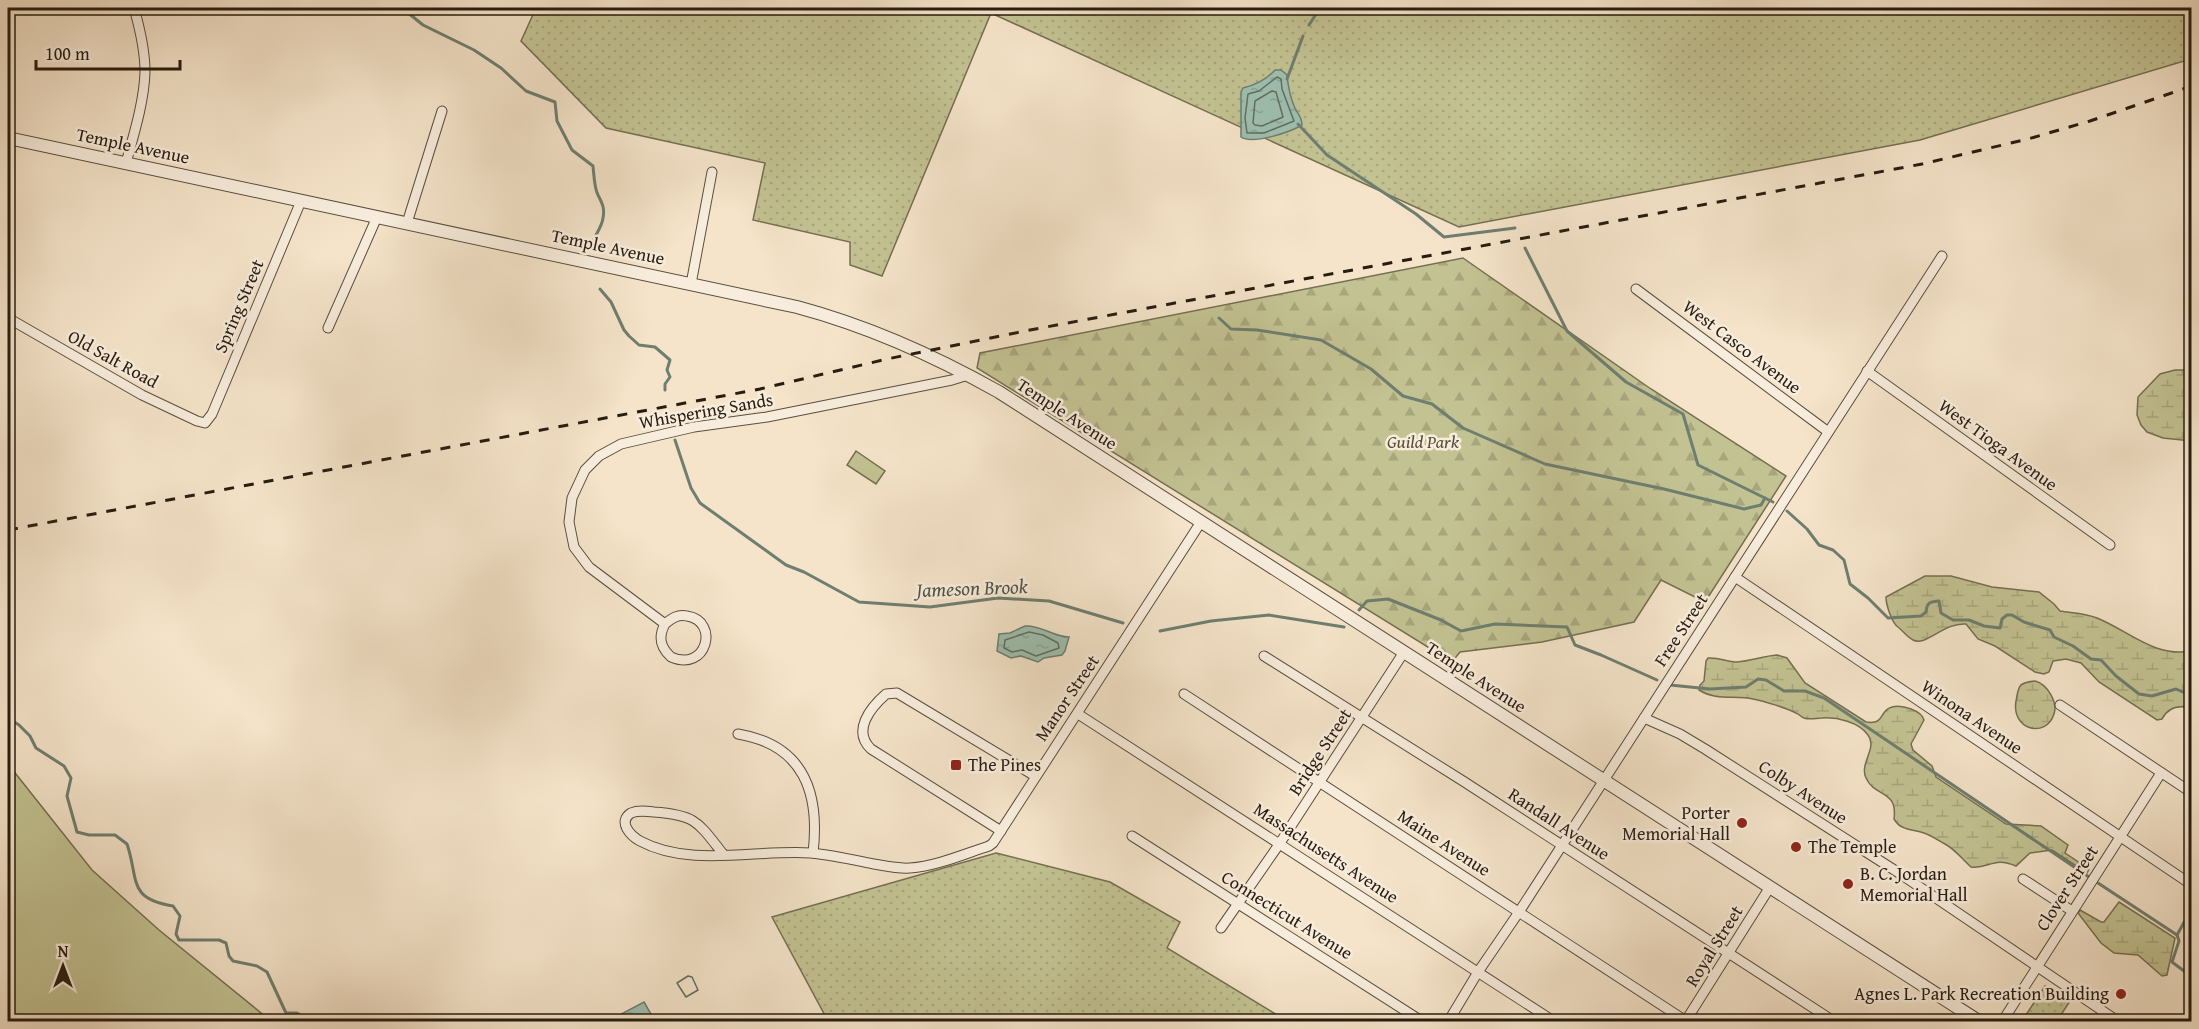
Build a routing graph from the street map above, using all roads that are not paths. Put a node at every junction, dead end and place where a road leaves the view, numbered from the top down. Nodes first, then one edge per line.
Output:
1 (134, 8) edge
2 (442, 111) dead end
3 (8, 138) edge
4 (126, 163) junction
5 (712, 172) dead end
6 (301, 201) junction
7 (377, 217) junction
8 (407, 223) junction
9 (1942, 256) dead end
10 (691, 284) junction
11 (1636, 289) dead end
12 (8, 318) edge
13 (328, 328) dead end
14 (1867, 371) junction
15 (968, 375) junction
16 (205, 423) joint
17 (1827, 431) junction
18 (1201, 522) junction
19 (2110, 545) dead end
20 (1735, 577) junction
21 (665, 624) junction
22 (1404, 652) junction
23 (1264, 656) dead end
24 (1184, 694) dead end
25 (2061, 705) dead end
26 (1078, 714) junction
27 (1362, 717) junction
28 (1644, 718) junction
29 (738, 734) dead end
30 (2161, 773) junction
31 (1035, 776) junction
32 (1603, 780) junction
33 (1321, 782) junction
34 (2192, 793) edge
35 (1001, 831) junction
36 (1132, 836) dead end
37 (2120, 837) junction
38 (1280, 843) junction
39 (1562, 845) junction
40 (723, 854) junction
41 (813, 854) junction
42 (2023, 879) dead end
43 (2192, 885) edge
44 (1770, 887) junction
45 (1237, 902) junction
46 (2072, 911) junction
47 (1519, 912) junction
48 (1221, 928) dead end
49 (1728, 953) junction
50 (2036, 966) junction
51 (1478, 972) junction
52 (1685, 1021) edge
53 (1423, 1022) edge
54 (1448, 1022) edge
55 (1555, 1022) edge
56 (1835, 1022) edge
57 (1980, 1022) edge
58 (2002, 1022) edge
59 (2119, 1022) edge

1 - 4 street
2 - 8 street
3 - 4 street, Temple Avenue
4 - 6 street, Temple Avenue
5 - 10 street
6 - 7 street, Temple Avenue
6 - 16 street, Spring Street
7 - 8 street, Temple Avenue
7 - 13 street
8 - 10 street, Temple Avenue
9 - 14 street, Free Street
10 - 15 street, Temple Avenue
11 - 17 street, West Casco Avenue
12 - 16 street, Old Salt Road
14 - 17 street, Free Street
14 - 19 street, West Tioga Avenue
15 - 18 street, Temple Avenue
15 - 21 street, Whispering Sands
17 - 20 street, Free Street
18 - 22 street, Temple Avenue
18 - 26 street, Manor Street
20 - 28 street, Free Street
20 - 37 street, Winona Avenue
21 - 21 street
22 - 27 street, Bridge Street
22 - 32 street, Temple Avenue
23 - 27 street, Randall Avenue
24 - 33 street, Maine Avenue
25 - 30 street
26 - 31 street, Manor Street
26 - 38 street, Massachusetts Avenue
27 - 33 street, Bridge Street
27 - 39 street, Randall Avenue
28 - 32 street, Free Street
28 - 50 street, Colby Avenue
29 - 41 street
30 - 34 street
30 - 37 street, Clover Street
31 - 35 street, Manor Street
31 - 35 street
32 - 39 street, Free Street
32 - 44 street, Temple Avenue
33 - 38 street, Bridge Street
33 - 47 street, Maine Avenue
35 - 41 street, Manor Street
36 - 45 street, Connecticut Avenue
37 - 43 street, Winona Avenue
37 - 46 street, Clover Street
38 - 45 street, Bridge Street
38 - 51 street, Massachusetts Avenue
39 - 47 street, Free Street
39 - 49 street, Randall Avenue
40 - 40 street, Manor Street
40 - 41 street, Manor Street
42 - 46 street
44 - 49 street, Royal Street
44 - 57 street, Temple Avenue
45 - 48 street, Bridge Street
45 - 53 street, Connecticut Avenue
46 - 50 street, Clover Street
47 - 51 street, Free Street
47 - 52 street, Maine Avenue
49 - 52 street, Royal Street
49 - 56 street, Randall Avenue
50 - 58 street, Clover Street
50 - 59 street, Colby Avenue
51 - 54 street, Free Street
51 - 55 street, Massachusetts Avenue

